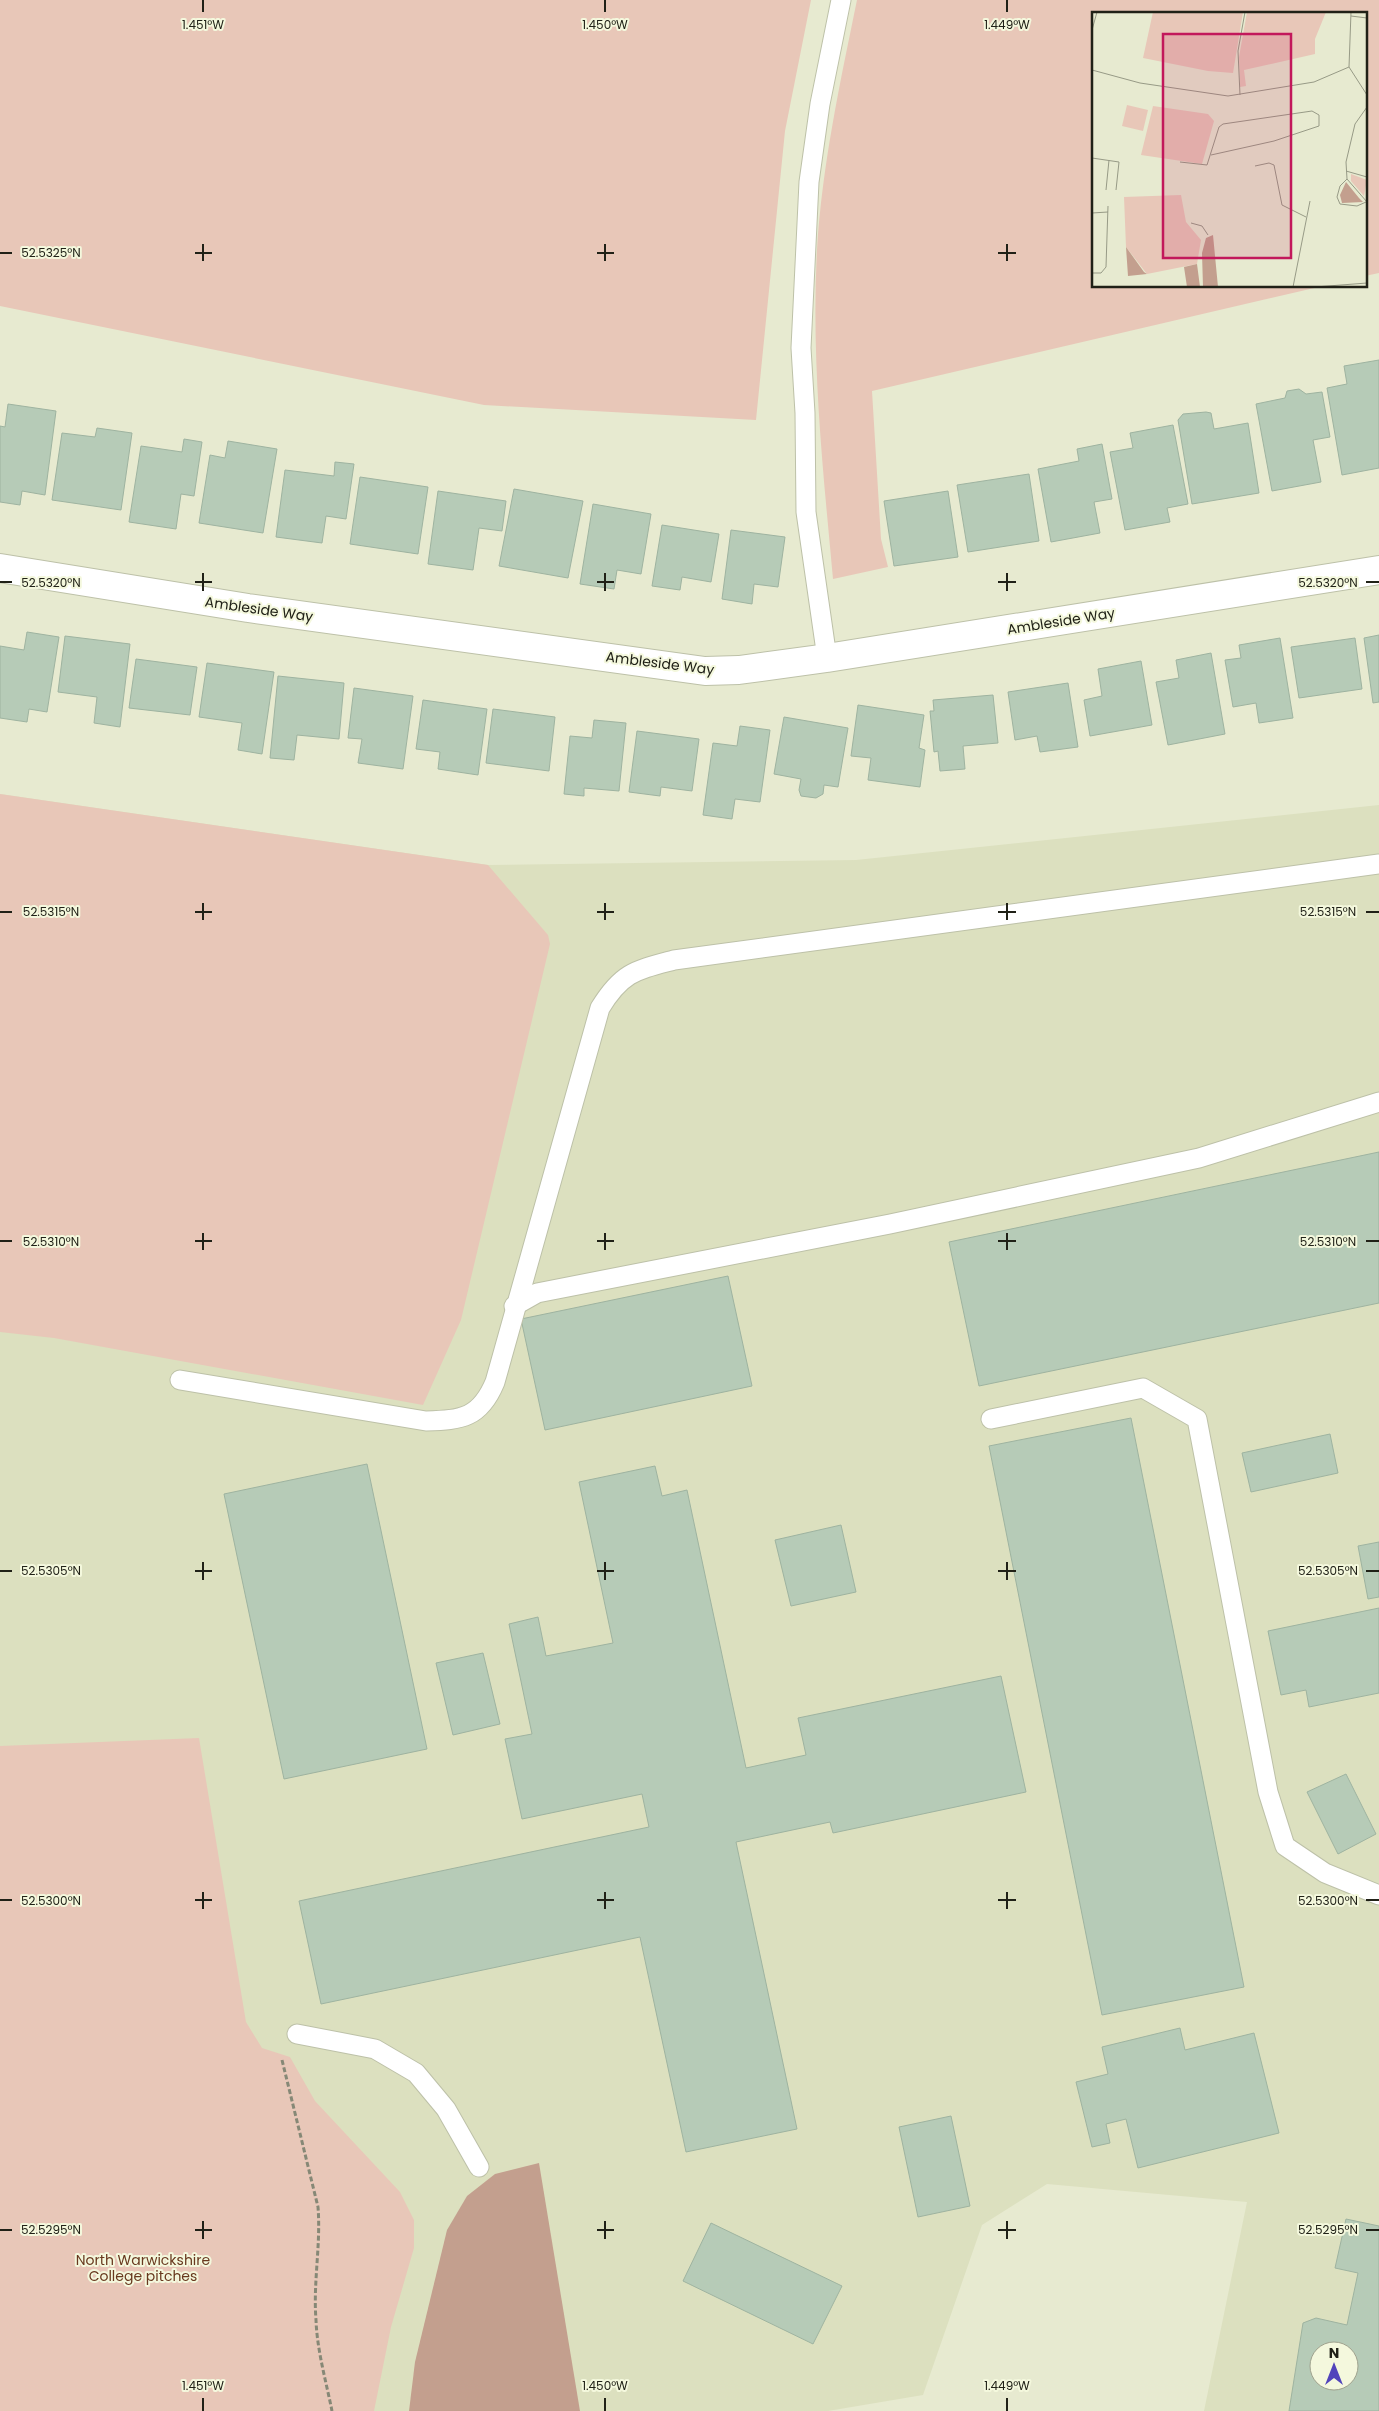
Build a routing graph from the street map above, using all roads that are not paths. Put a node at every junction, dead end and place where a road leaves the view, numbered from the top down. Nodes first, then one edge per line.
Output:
1 (841, 0) edge
2 (0, 568) edge
3 (1379, 570) edge
4 (827, 658) junction
5 (1379, 864) edge
6 (1379, 1102) edge
7 (514, 1306) junction
8 (180, 1380) dead end
9 (991, 1419) dead end
10 (1379, 1895) edge
11 (297, 2034) dead end
12 (480, 2166) dead end

1 - 4 lane
2 - 4 street, Ambleside Way
3 - 4 street, Ambleside Way
5 - 7 lane
6 - 7 lane
7 - 8 lane
9 - 10 lane
11 - 12 lane

